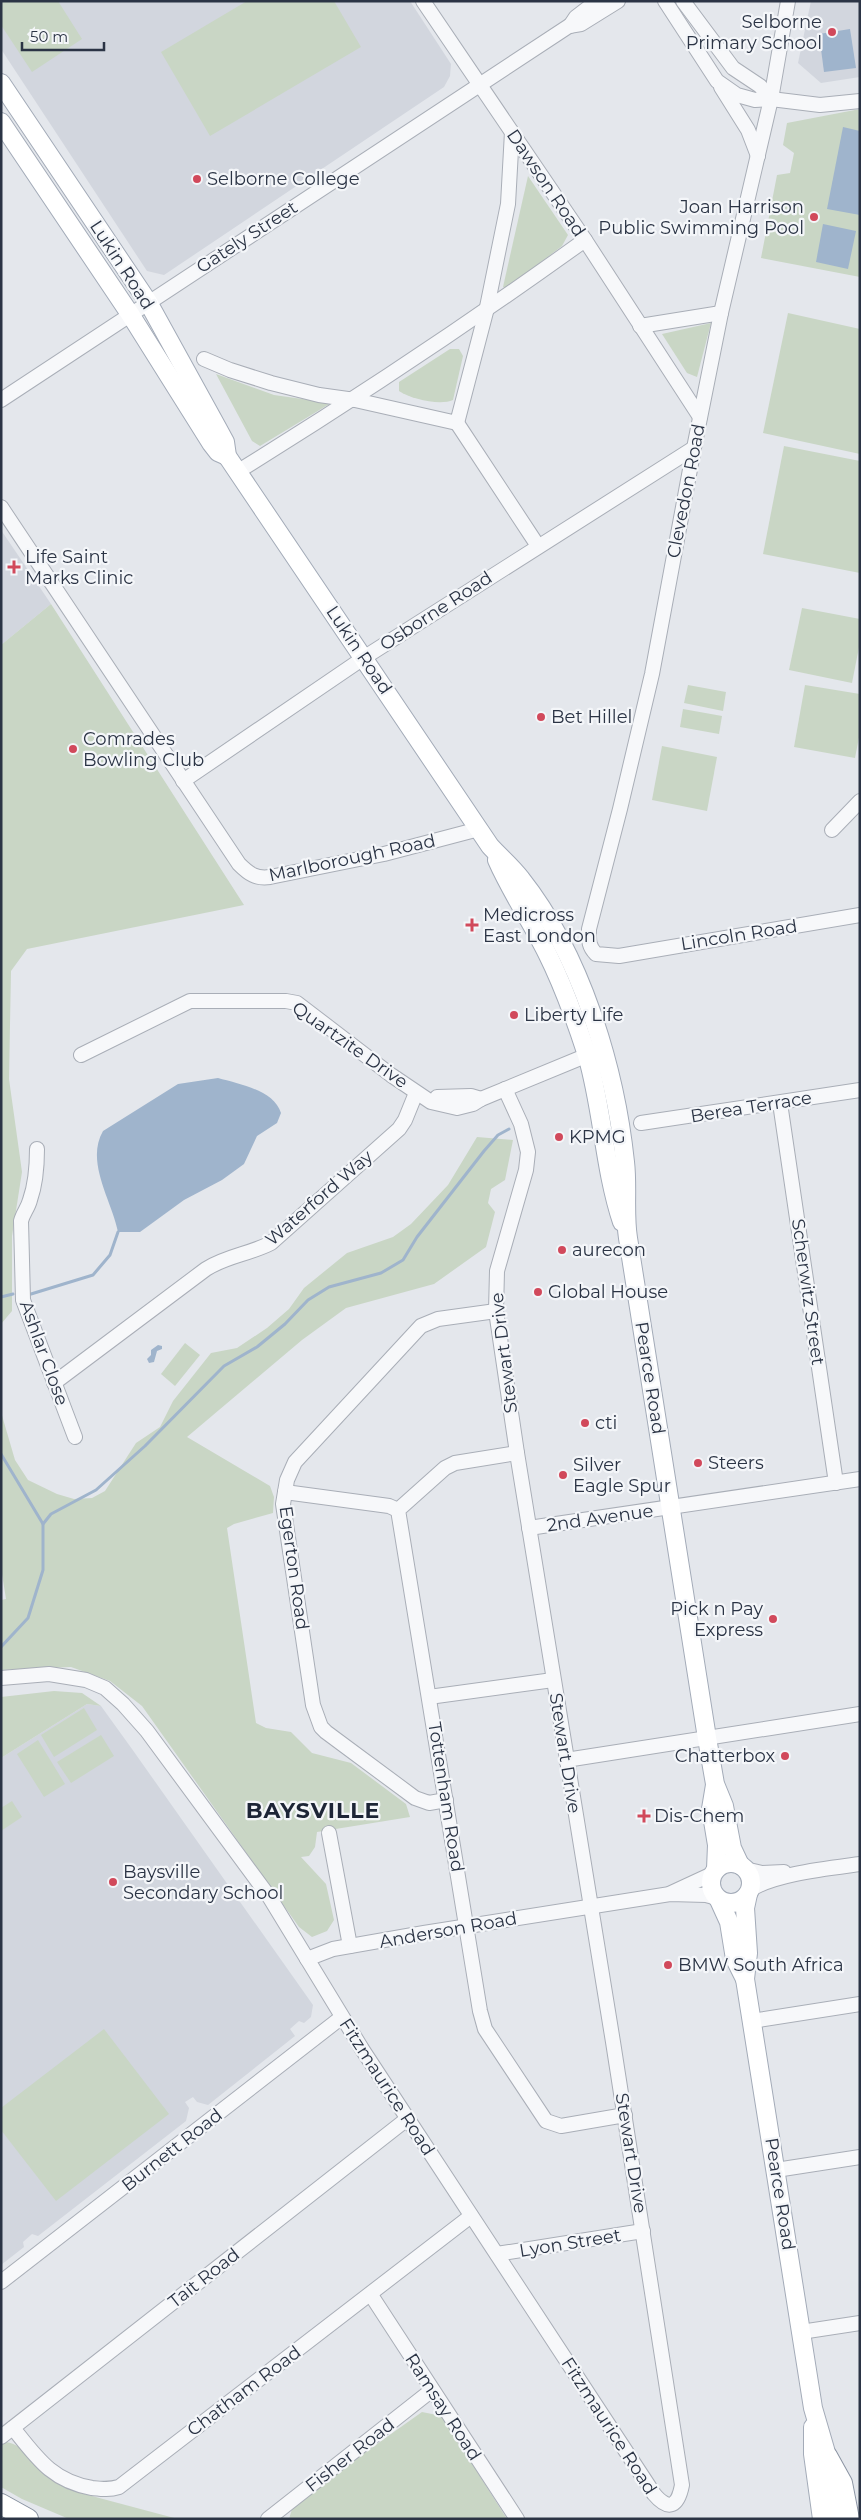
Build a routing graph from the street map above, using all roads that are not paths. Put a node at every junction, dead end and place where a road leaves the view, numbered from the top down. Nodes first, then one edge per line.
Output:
1 (423, 1) edge
2 (597, 1) edge
3 (618, 1) edge
4 (666, 1) edge
5 (683, 1) edge
6 (788, 1) edge
7 (569, 26) junction
8 (717, 81) junction
9 (1, 83) edge
10 (479, 84) junction
11 (772, 99) junction
12 (860, 101) edge
13 (1, 122) edge
14 (512, 132) junction
15 (758, 156) junction
16 (585, 240) junction
17 (148, 302) junction
18 (486, 312) junction
19 (721, 313) junction
20 (130, 314) junction
21 (640, 326) junction
22 (204, 359) dead end
23 (1, 400) edge
24 (355, 400) junction
25 (700, 417) junction
26 (457, 423) junction
27 (694, 448) junction
28 (227, 456) junction
29 (238, 472) junction
30 (1, 507) edge
31 (538, 546) junction
32 (365, 657) junction
33 (183, 781) junction
34 (860, 801) edge
35 (479, 829) junction
36 (832, 830) dead end
37 (490, 846) junction
38 (860, 915) edge
39 (619, 956) joint
40 (586, 997) joint
41 (570, 1006) joint
42 (604, 1050) junction
43 (81, 1055) dead end
44 (587, 1055) junction
45 (505, 1088) junction
46 (860, 1090) edge
47 (419, 1094) junction
48 (780, 1102) junction
49 (641, 1123) dead end
50 (37, 1149) dead end
51 (628, 1238) junction
52 (496, 1311) junction
53 (54, 1383) junction
54 (75, 1437) dead end
55 (516, 1453) junction
56 (860, 1479) edge
57 (836, 1482) junction
58 (285, 1492) junction
59 (671, 1507) junction
60 (398, 1510) junction
61 (529, 1528) junction
62 (1, 1678) edge
63 (553, 1680) junction
64 (430, 1697) junction
65 (860, 1714) edge
66 (707, 1738) junction
67 (566, 1760) junction
68 (715, 1784) junction
69 (446, 1800) junction
70 (329, 1834) dead end
71 (860, 1864) edge
72 (742, 1867) junction
73 (714, 1872) junction
74 (795, 1874) junction
75 (748, 1893) junction
76 (670, 1894) junction
77 (718, 1899) junction
78 (591, 1906) junction
79 (467, 1926) junction
80 (350, 1946) junction
81 (307, 1959) junction
82 (745, 1979) junction
83 (860, 2004) edge
84 (342, 2017) junction
85 (752, 2021) junction
86 (625, 2115) junction
87 (407, 2119) junction
88 (860, 2157) edge
89 (776, 2170) junction
90 (471, 2216) junction
91 (643, 2231) junction
92 (497, 2254) junction
93 (1, 2282) edge
94 (371, 2295) junction
95 (860, 2324) edge
96 (801, 2332) junction
97 (432, 2390) junction
98 (813, 2408) junction
99 (672, 2423) joint
100 (13, 2428) junction
101 (1, 2437) edge
102 (828, 2456) junction
103 (1, 2504) edge
104 (272, 2517) edge
105 (28, 2519) edge
106 (516, 2519) edge
107 (822, 2519) edge
108 (839, 2519) edge
109 (849, 2519) edge

1 - 10 street, Dawson Road
2 - 7 street, Gately Street
3 - 7 street, Gately Street
4 - 8 street
5 - 11 street
6 - 11 street, Clevedon Road
7 - 10 street, Gately Street
8 - 11 street
8 - 15 street
9 - 17 main road, Lukin Road
10 - 14 street, Dawson Road
10 - 17 street, Gately Street
11 - 12 street
11 - 15 street, Clevedon Road
13 - 20 main road, Lukin Road
14 - 16 street, Dawson Road
14 - 18 street
15 - 19 street, Clevedon Road
16 - 18 street
16 - 21 street, Dawson Road
17 - 20 street, Gately Street
17 - 28 main road, Lukin Road
18 - 24 street
18 - 26 street
19 - 21 street
19 - 25 street, Clevedon Road
20 - 23 street, Gately Street
20 - 28 main road, Lukin Road
21 - 25 street, Dawson Road
22 - 24 street
24 - 26 street
24 - 29 street
25 - 27 street, Clevedon Road
26 - 31 street
27 - 31 street, Osborne Road
27 - 39 street, Clevedon Road
28 - 29 main road, Lukin Road
29 - 32 main road, Lukin Road
30 - 33 street, Marlborough Road
31 - 32 street, Osborne Road
32 - 33 street, Osborne Road
32 - 35 main road, Lukin Road
33 - 35 street, Marlborough Road
34 - 36 street
35 - 37 main road, Lukin Road
37 - 40 main road, Lukin Road
37 - 41 main road, Lukin Road
38 - 39 street, Lincoln Road
40 - 42 main road, Pearce Road
41 - 44 main road, Pearce Road
42 - 44 street, Quartzite Drive
42 - 51 main road, Pearce Road
43 - 47 street, Quartzite Drive
44 - 45 street, Quartzite Drive
44 - 51 main road, Pearce Road
45 - 47 street, Quartzite Drive
45 - 52 street, Stewart Drive
46 - 48 street, Berea Terrace
47 - 53 street, Waterford Way
48 - 49 street, Berea Terrace
48 - 57 street, Scherwitz Street
50 - 53 street, Ashlar Close
51 - 59 main road, Pearce Road
52 - 55 street, Stewart Drive
52 - 58 street, Egerton Road
53 - 54 street, Ashlar Close
55 - 60 street
55 - 61 street, Stewart Drive
56 - 57 street, 2nd Avenue
57 - 59 street, 2nd Avenue
58 - 60 street
58 - 69 street, Egerton Road
59 - 61 street, 2nd Avenue
59 - 66 main road, Pearce Road
60 - 64 street, Tottenham Road
61 - 63 street, Stewart Drive
62 - 81 street, Fitzmaurice Road
63 - 64 street
63 - 67 street, Stewart Drive
64 - 69 street, Tottenham Road
65 - 66 street
66 - 67 street
66 - 68 main road, Pearce Road
67 - 78 street, Stewart Drive
68 - 72 main road, Pearce Road
68 - 73 main road, Pearce Road
69 - 79 street, Tottenham Road
70 - 80 street
71 - 74 street
72 - 73 main road
72 - 74 street
72 - 75 main road, Pearce Road
73 - 76 street
73 - 77 main road, Pearce Road
74 - 75 street
75 - 77 main road
75 - 82 main road, Pearce Road
76 - 77 street
76 - 78 street, Anderson Road
77 - 82 main road, Pearce Road
78 - 79 street, Anderson Road
78 - 86 street, Stewart Drive
79 - 80 street, Anderson Road
79 - 86 street, Tottenham Road
80 - 81 street, Anderson Road
81 - 84 street, Fitzmaurice Road
82 - 85 main road, Pearce Road
83 - 85 street
84 - 87 street, Fitzmaurice Road
84 - 93 street, Burnett Road
85 - 89 main road, Pearce Road
86 - 91 street, Stewart Drive
87 - 90 street, Fitzmaurice Road
87 - 100 street, Tait Road
88 - 89 street
89 - 96 main road, Pearce Road
90 - 92 street, Fitzmaurice Road
90 - 94 street, Chatham Road
91 - 92 street, Lyon Street
91 - 99 street, Stewart Drive
92 - 99 street, Fitzmaurice Road
94 - 97 street, Ramsay Road
94 - 100 street, Chatham Road
95 - 96 street
96 - 98 main road, Pearce Road
97 - 104 street, Fisher Road
97 - 106 street, Ramsay Road
98 - 102 main road, Pearce Road
98 - 107 main road, Pearce Road
100 - 101 street, Tait Road
102 - 108 main road, Pearce Road
102 - 109 highway
103 - 105 highway

